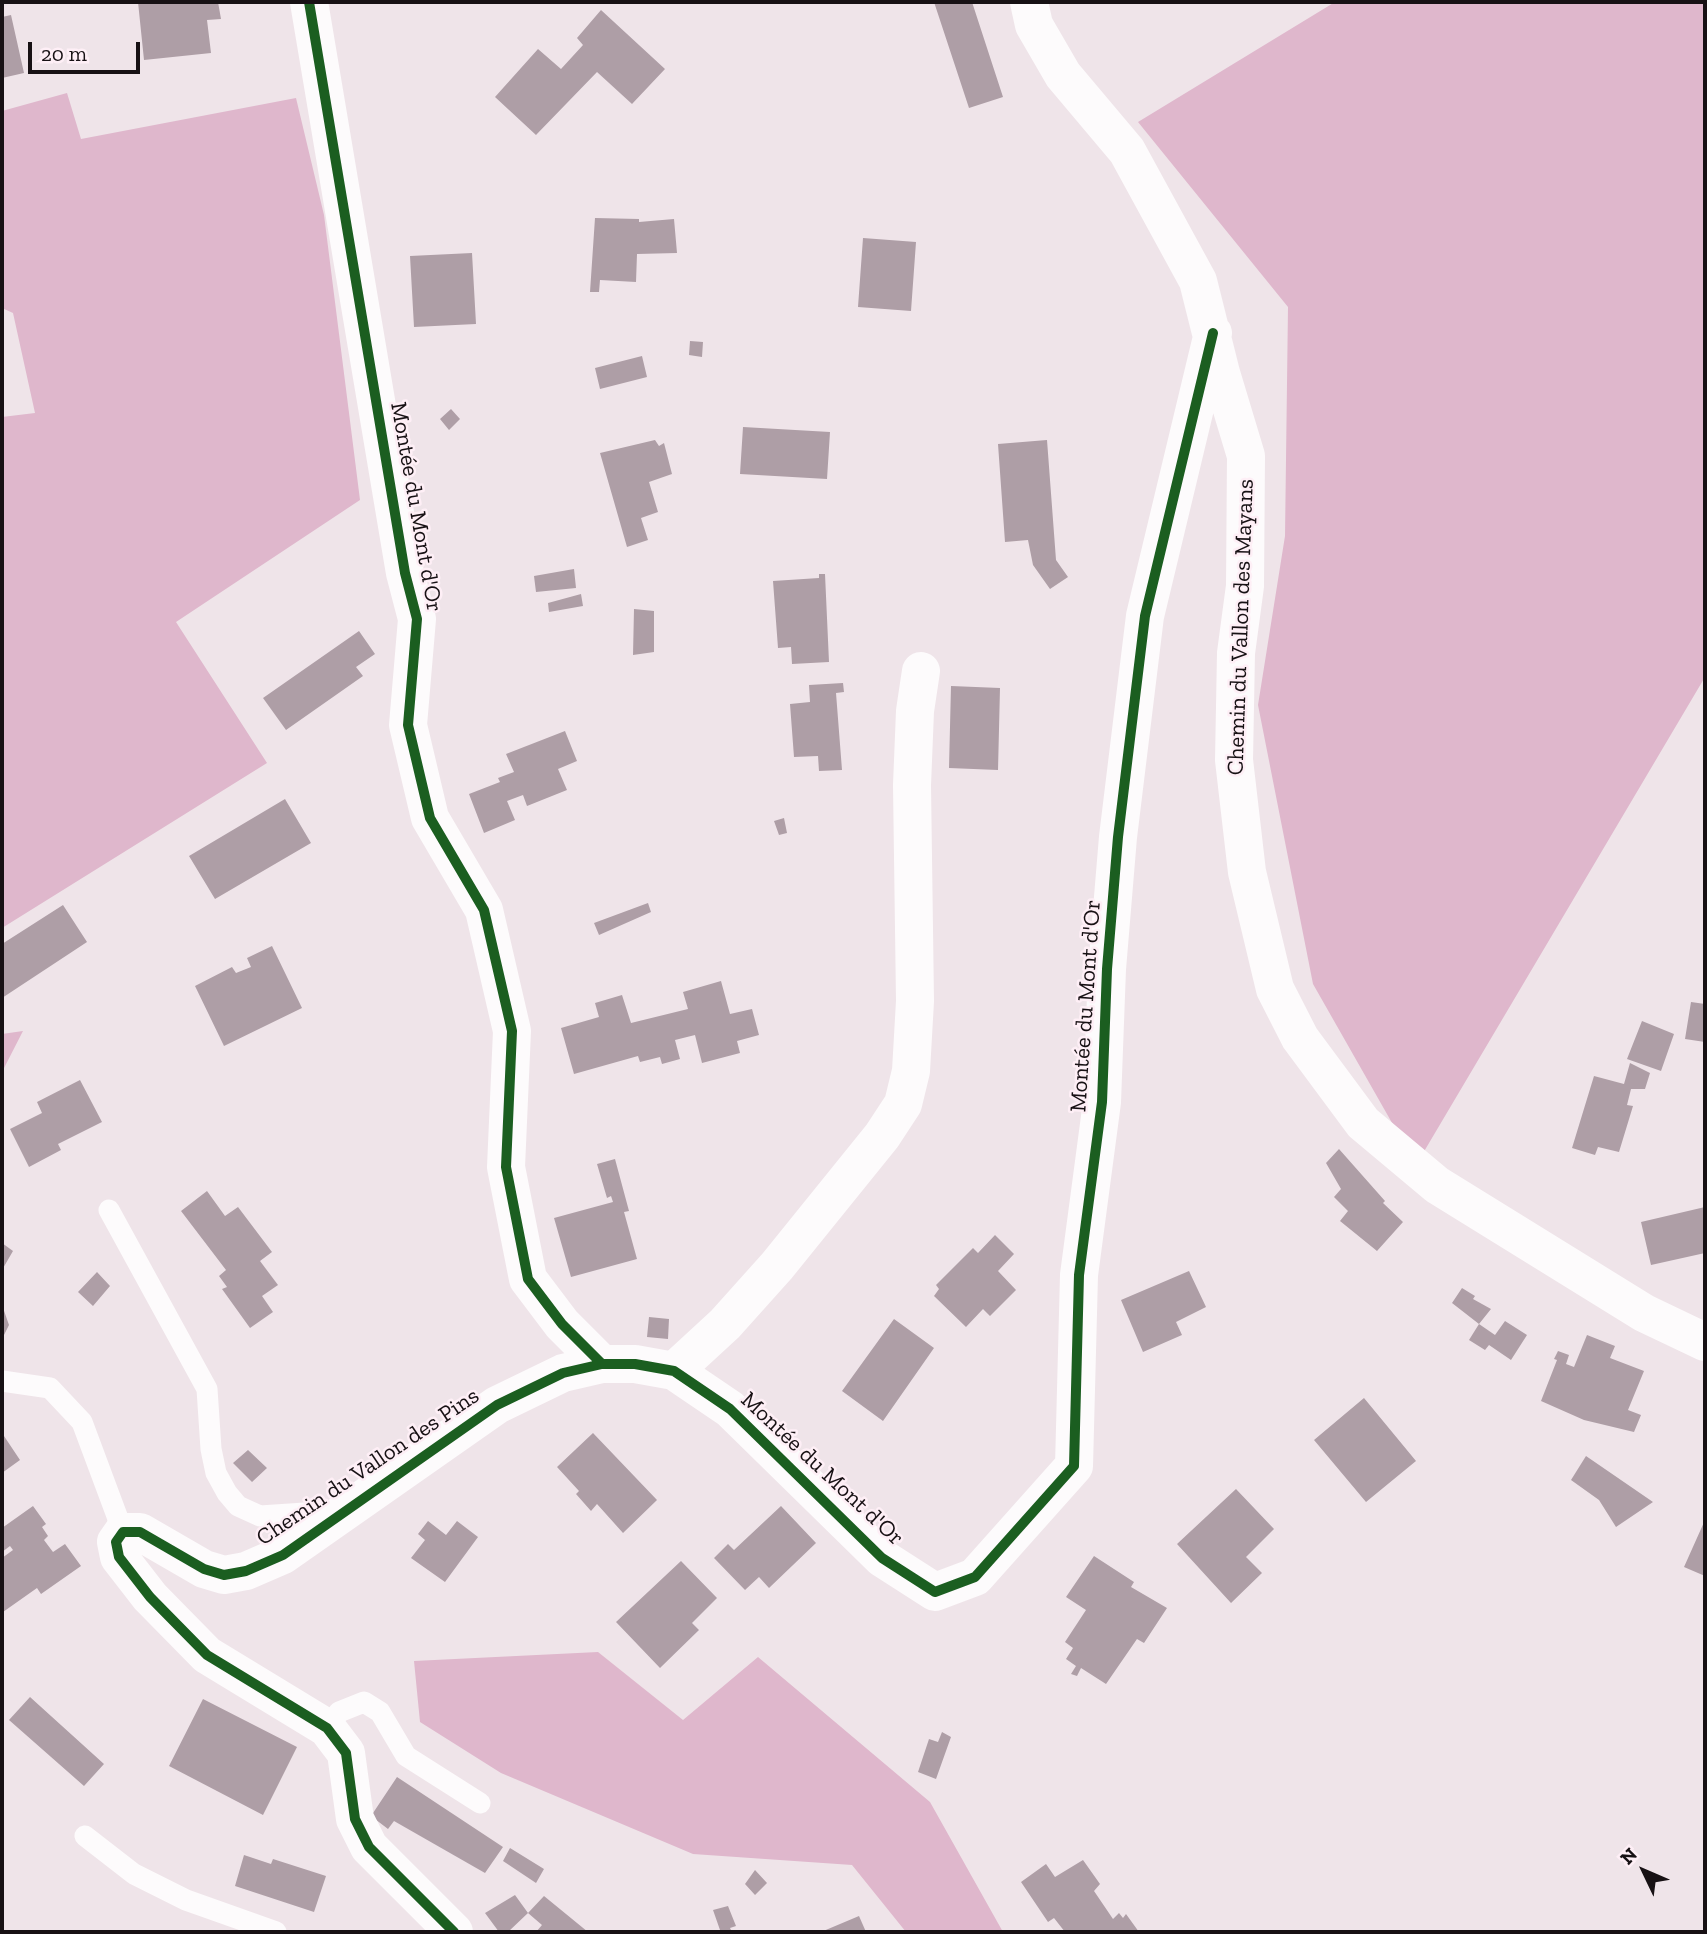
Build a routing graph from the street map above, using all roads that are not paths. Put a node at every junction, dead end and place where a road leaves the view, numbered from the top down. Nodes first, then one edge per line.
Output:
1 (309, 2) edge
2 (1029, 2) edge
3 (1213, 333) junction
4 (920, 671) dead end
5 (109, 1210) dead end
6 (1705, 1342) edge
7 (602, 1364) junction
8 (674, 1371) junction
9 (2, 1381) edge
10 (348, 1509) junction
11 (122, 1532) junction
12 (327, 1728) junction
13 (480, 1803) dead end
14 (85, 1836) dead end
15 (276, 1932) edge
16 (453, 1932) edge

1 - 7 street, Montée du Mont d'Or
2 - 3 street, Chemin du Vallon des Mayans
3 - 6 street, Chemin du Vallon des Mayans
3 - 8 street, Montée du Mont d'Or
4 - 8 street
5 - 10 lane
7 - 8 street, Montée du Mont d'Or
7 - 10 street, Chemin du Vallon des Pins
9 - 11 lane
10 - 11 street, Chemin du Vallon des Pins
11 - 12 street
12 - 13 lane
12 - 16 street
14 - 15 lane

